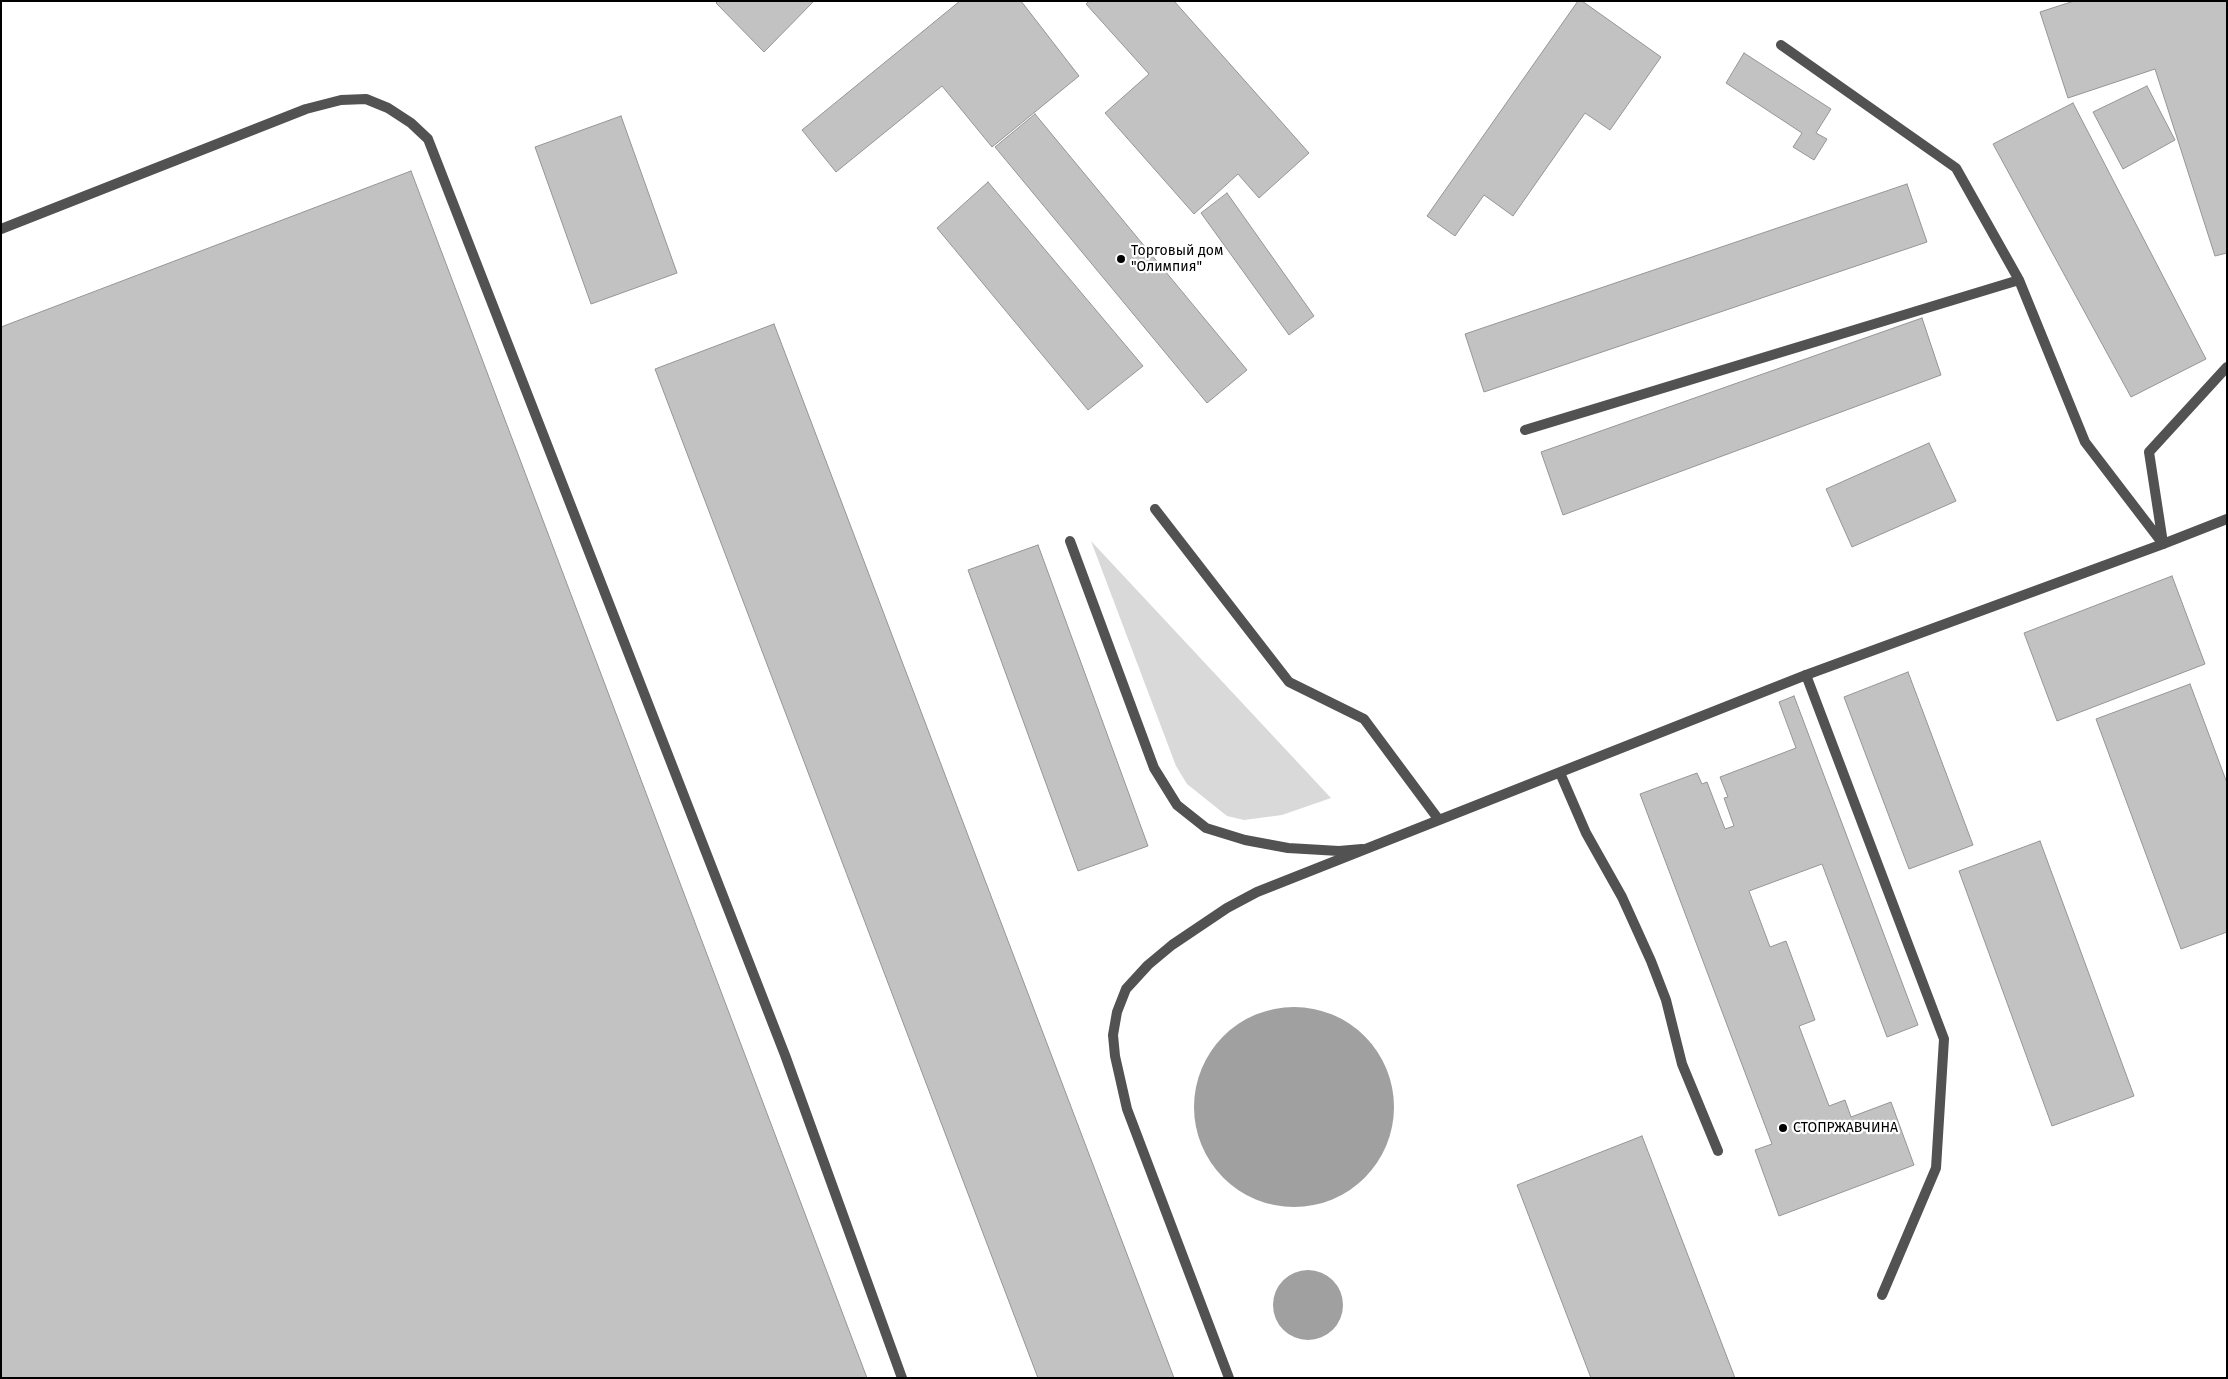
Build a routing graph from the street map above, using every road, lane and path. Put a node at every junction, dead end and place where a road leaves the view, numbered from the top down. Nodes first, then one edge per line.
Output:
1 (1781, 45) dead end
2 (1, 229) edge
3 (2019, 280) junction
4 (2227, 367) edge
5 (1525, 430) dead end
6 (1155, 509) dead end
7 (2227, 519) edge
8 (1070, 541) dead end
9 (2163, 544) junction
10 (1806, 675) junction
11 (1560, 773) junction
12 (1439, 820) junction
13 (1367, 849) junction
14 (1718, 1150) dead end
15 (1882, 1295) dead end
16 (902, 1378) edge
17 (1229, 1378) edge

1 - 3 street
2 - 16 street
3 - 5 street
3 - 9 street
4 - 9 street
6 - 12 street
7 - 9 street
8 - 13 street
9 - 10 street
10 - 11 street
10 - 15 street
11 - 12 street
11 - 14 street
12 - 13 street
13 - 17 street

